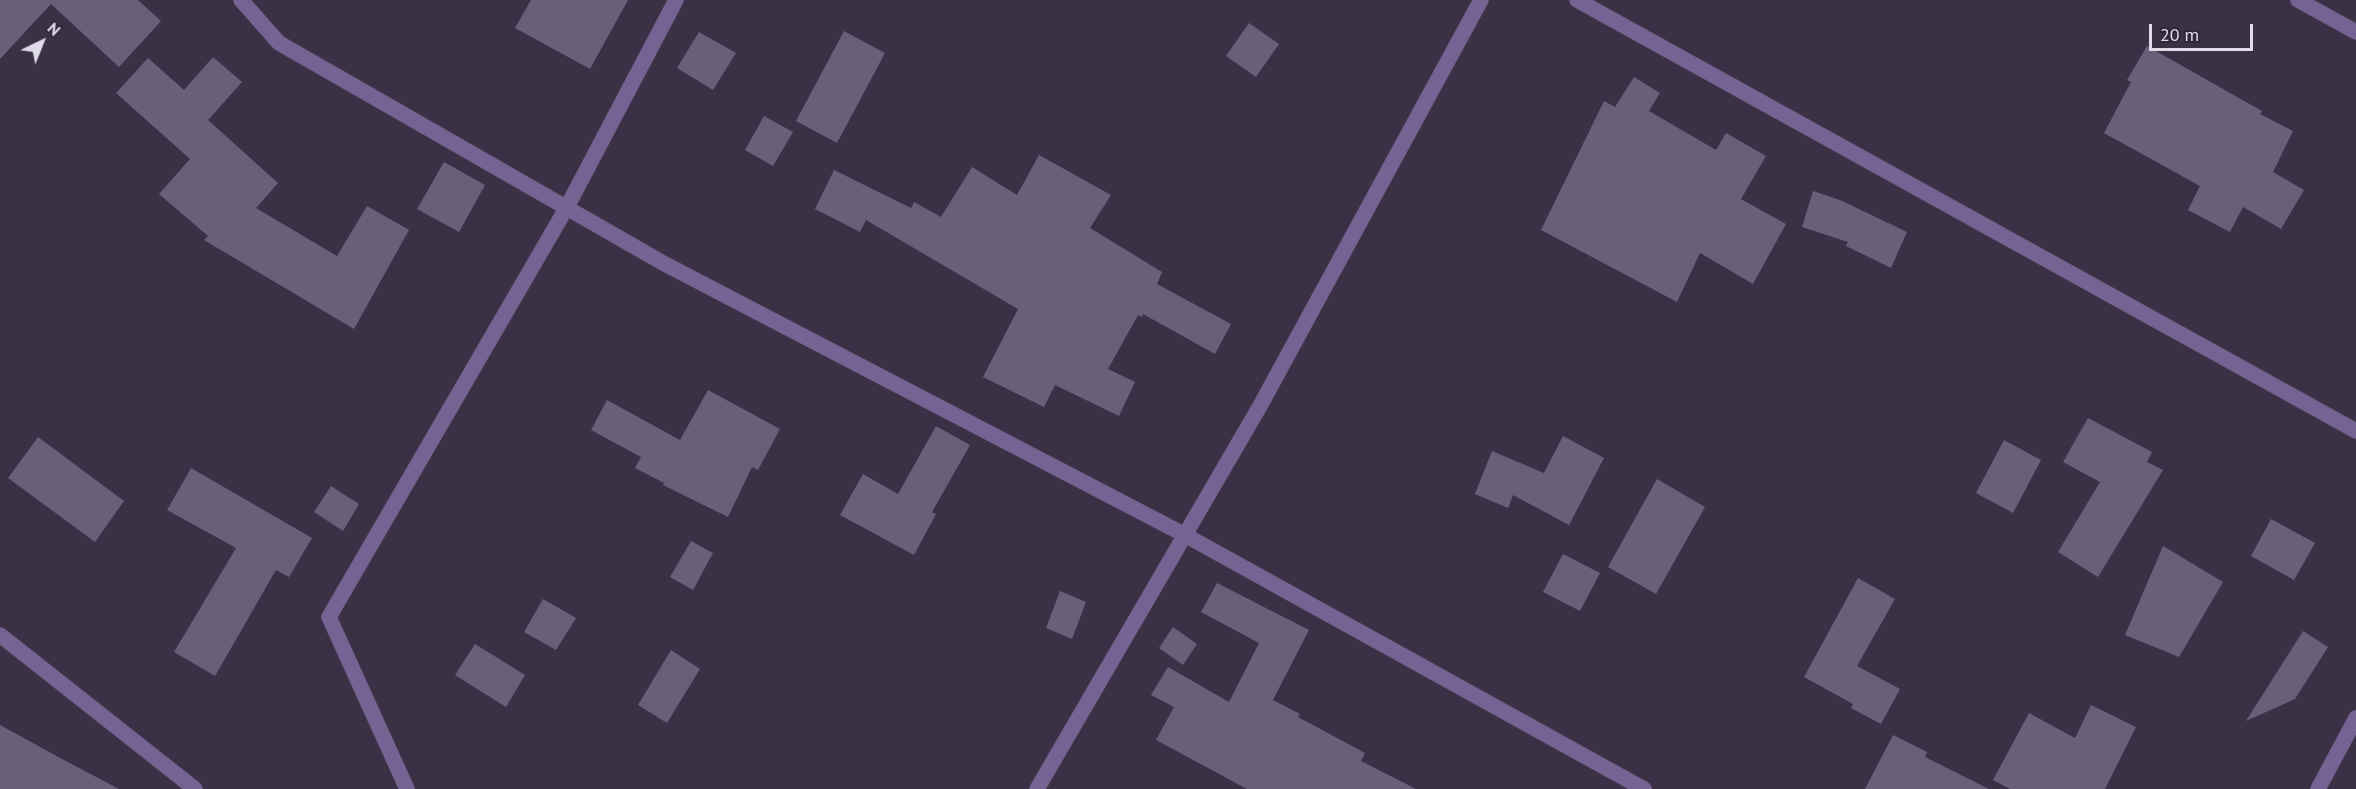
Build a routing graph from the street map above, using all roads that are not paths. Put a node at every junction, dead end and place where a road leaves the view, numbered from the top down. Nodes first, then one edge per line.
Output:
1 (241, 0) edge
2 (676, 0) edge
3 (1482, 0) edge
4 (1577, 0) edge
5 (2298, 0) edge
6 (2356, 32) edge
7 (567, 207) junction
8 (2356, 431) edge
9 (1185, 535) junction
10 (0, 635) edge
11 (2356, 718) edge
12 (195, 789) edge
13 (408, 789) edge
14 (1037, 789) edge
15 (1644, 789) edge
16 (2318, 789) edge

1 - 7 street
2 - 7 street
3 - 9 street
4 - 8 street
5 - 6 street
7 - 9 street
7 - 13 street
9 - 14 street
9 - 15 street
10 - 12 street
11 - 16 street

